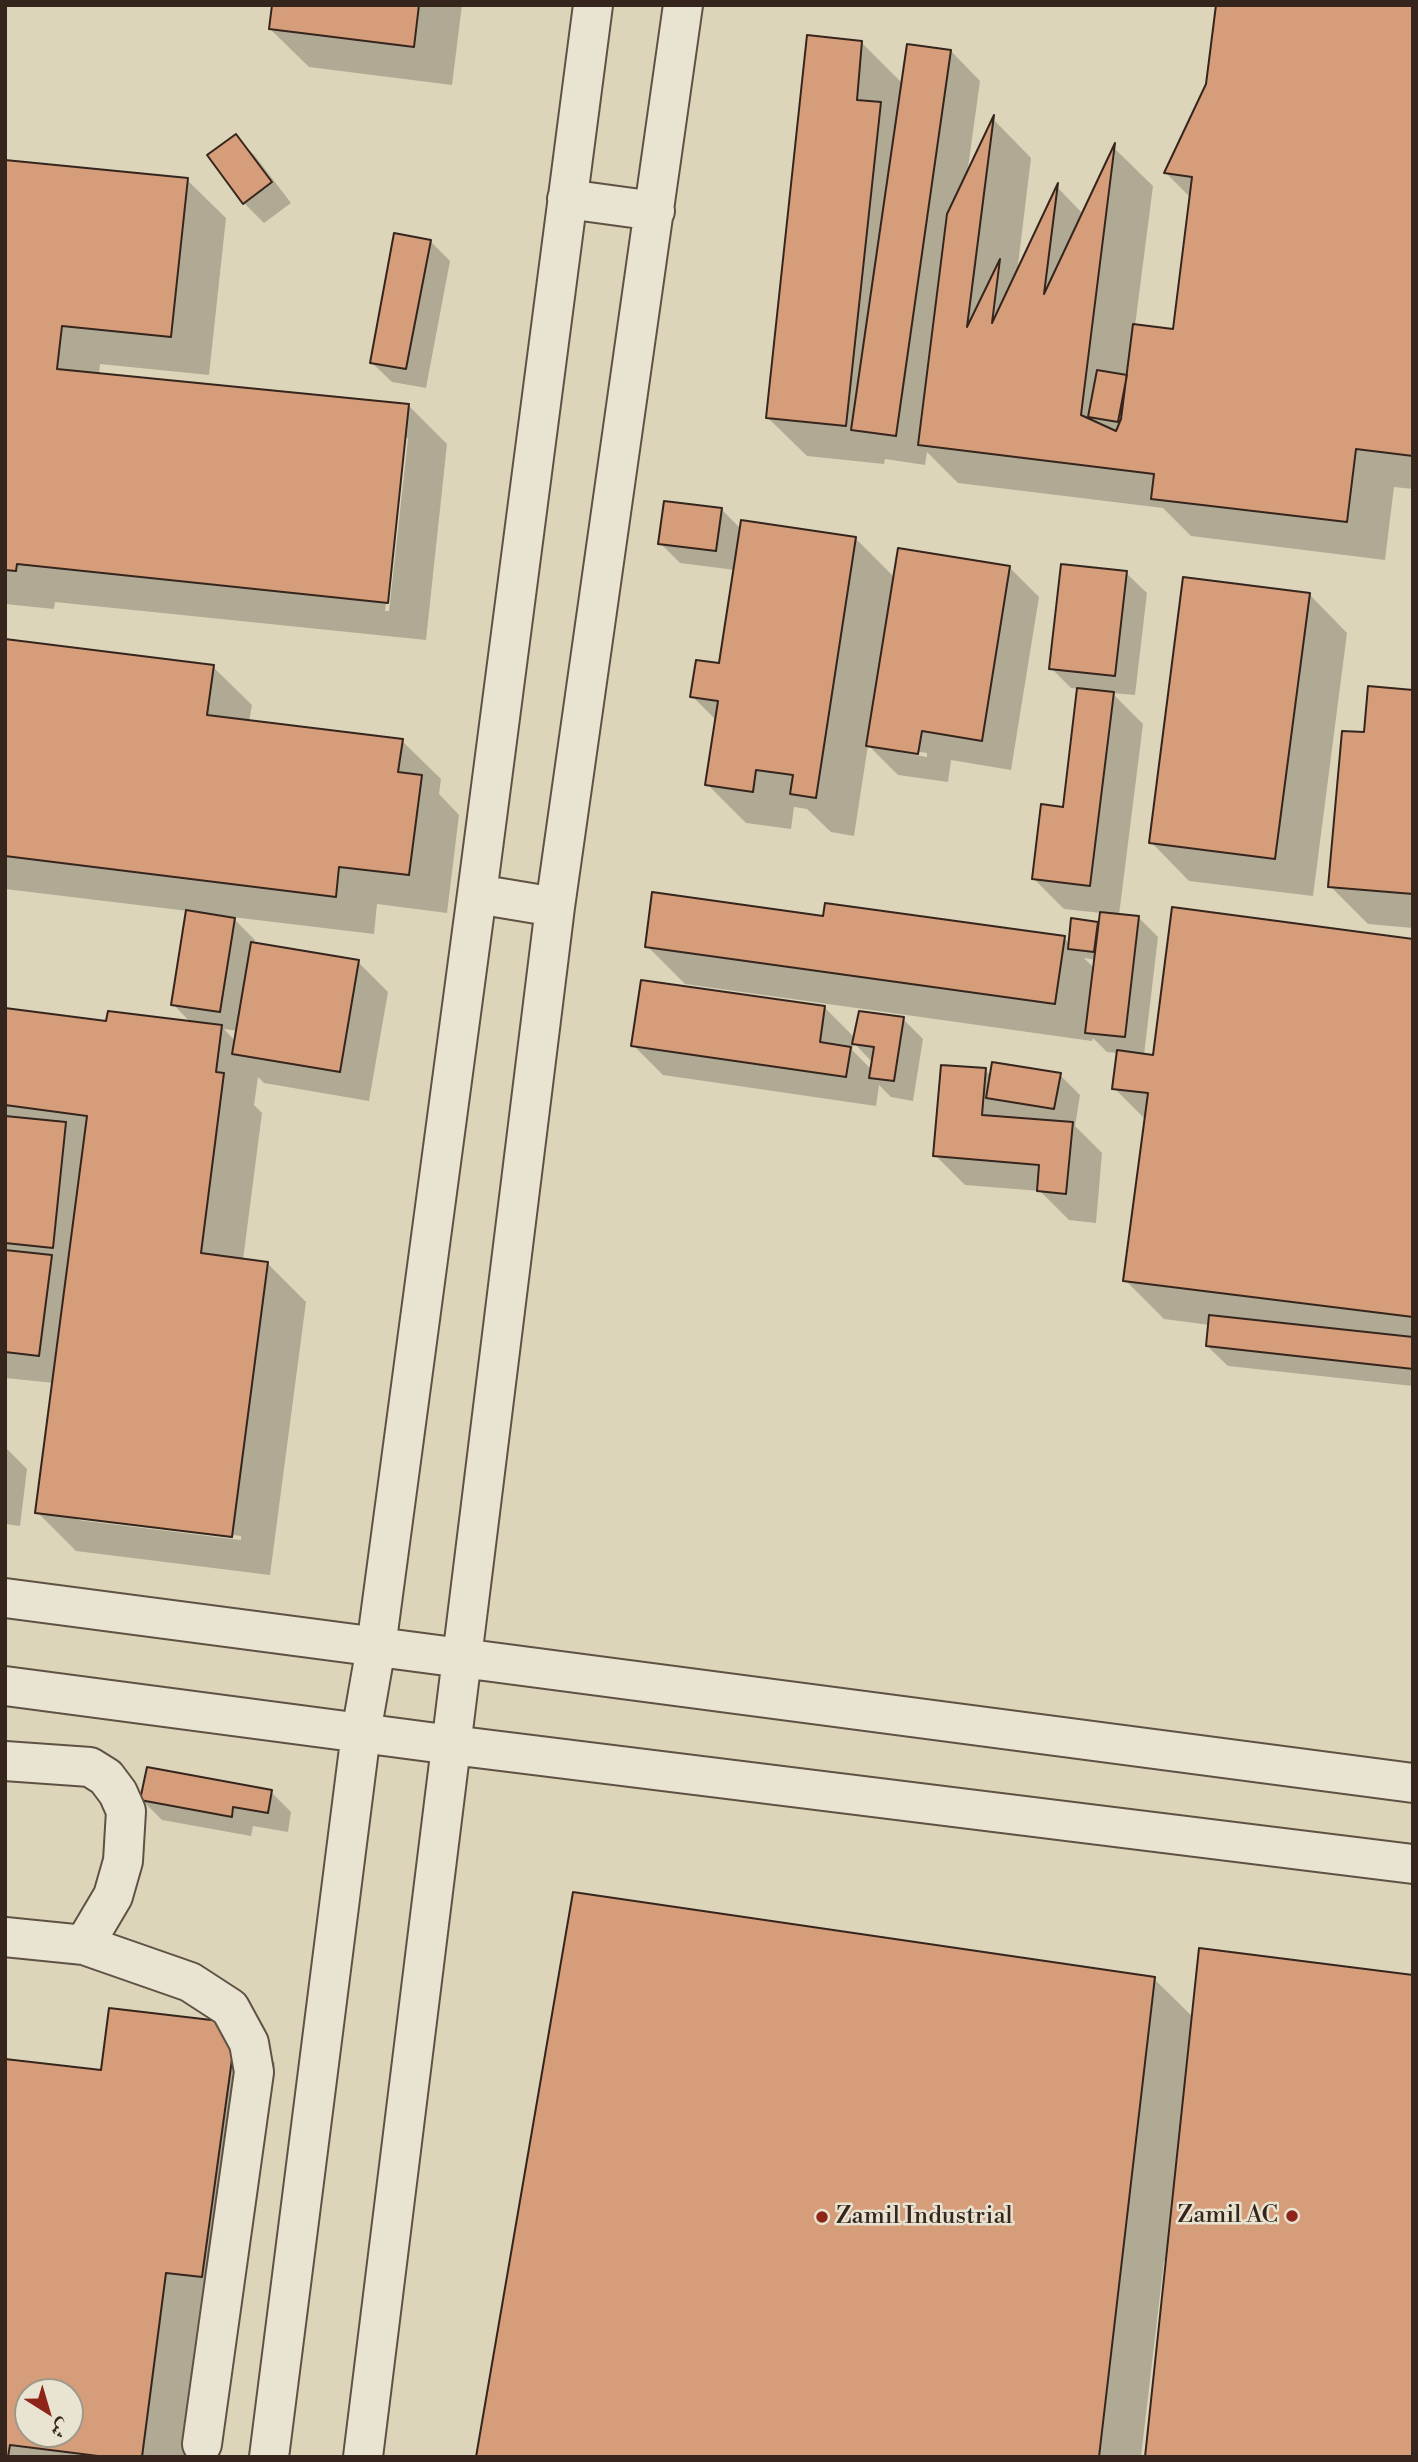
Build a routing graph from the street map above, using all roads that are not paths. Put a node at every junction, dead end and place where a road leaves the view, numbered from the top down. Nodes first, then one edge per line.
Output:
1 (593, 5) edge
2 (683, 5) edge
3 (567, 199) junction
4 (655, 211) junction
5 (477, 894) junction
6 (555, 907) junction
7 (5, 1598) edge
8 (376, 1647) junction
9 (462, 1658) junction
10 (5, 1686) edge
11 (361, 1733) junction
12 (452, 1745) junction
13 (5, 1761) edge
14 (1413, 1783) edge
15 (1413, 1864) edge
16 (5, 1937) edge
17 (84, 1945) junction
18 (202, 2444) dead end
19 (269, 2457) edge
20 (363, 2457) edge

1 - 3 street
2 - 4 street
3 - 4 street
3 - 5 street
4 - 6 street
5 - 6 street
5 - 8 street
6 - 9 street
7 - 8 street
8 - 9 street
8 - 11 street
9 - 12 street
9 - 14 street
10 - 11 street
11 - 12 street
11 - 19 street
12 - 15 street
12 - 20 street
13 - 17 street
16 - 17 street
17 - 18 street

